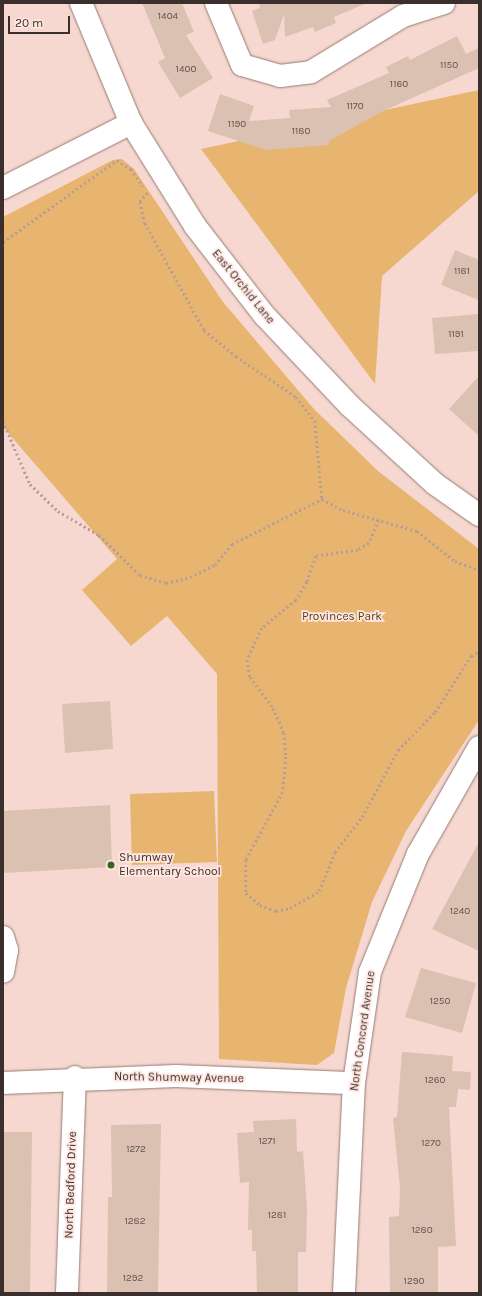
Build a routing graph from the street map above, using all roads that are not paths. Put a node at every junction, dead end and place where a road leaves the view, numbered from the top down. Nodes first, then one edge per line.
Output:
1 (80, 3) edge
2 (216, 3) edge
3 (444, 3) edge
4 (131, 124) junction
5 (3, 188) edge
6 (479, 516) edge
7 (479, 747) edge
8 (3, 937) edge
9 (3, 972) edge
10 (75, 1077) junction
11 (3, 1083) edge
12 (354, 1084) junction
13 (67, 1293) edge
14 (344, 1293) edge

1 - 4 street, East Orchid Lane
2 - 3 street
4 - 5 street
4 - 6 street, East Orchid Lane
7 - 12 street, North Concord Avenue
8 - 9 street
10 - 11 street, North Shumway Avenue
10 - 12 street, North Shumway Avenue
10 - 13 street, North Bedford Drive
12 - 14 street, North Concord Avenue

